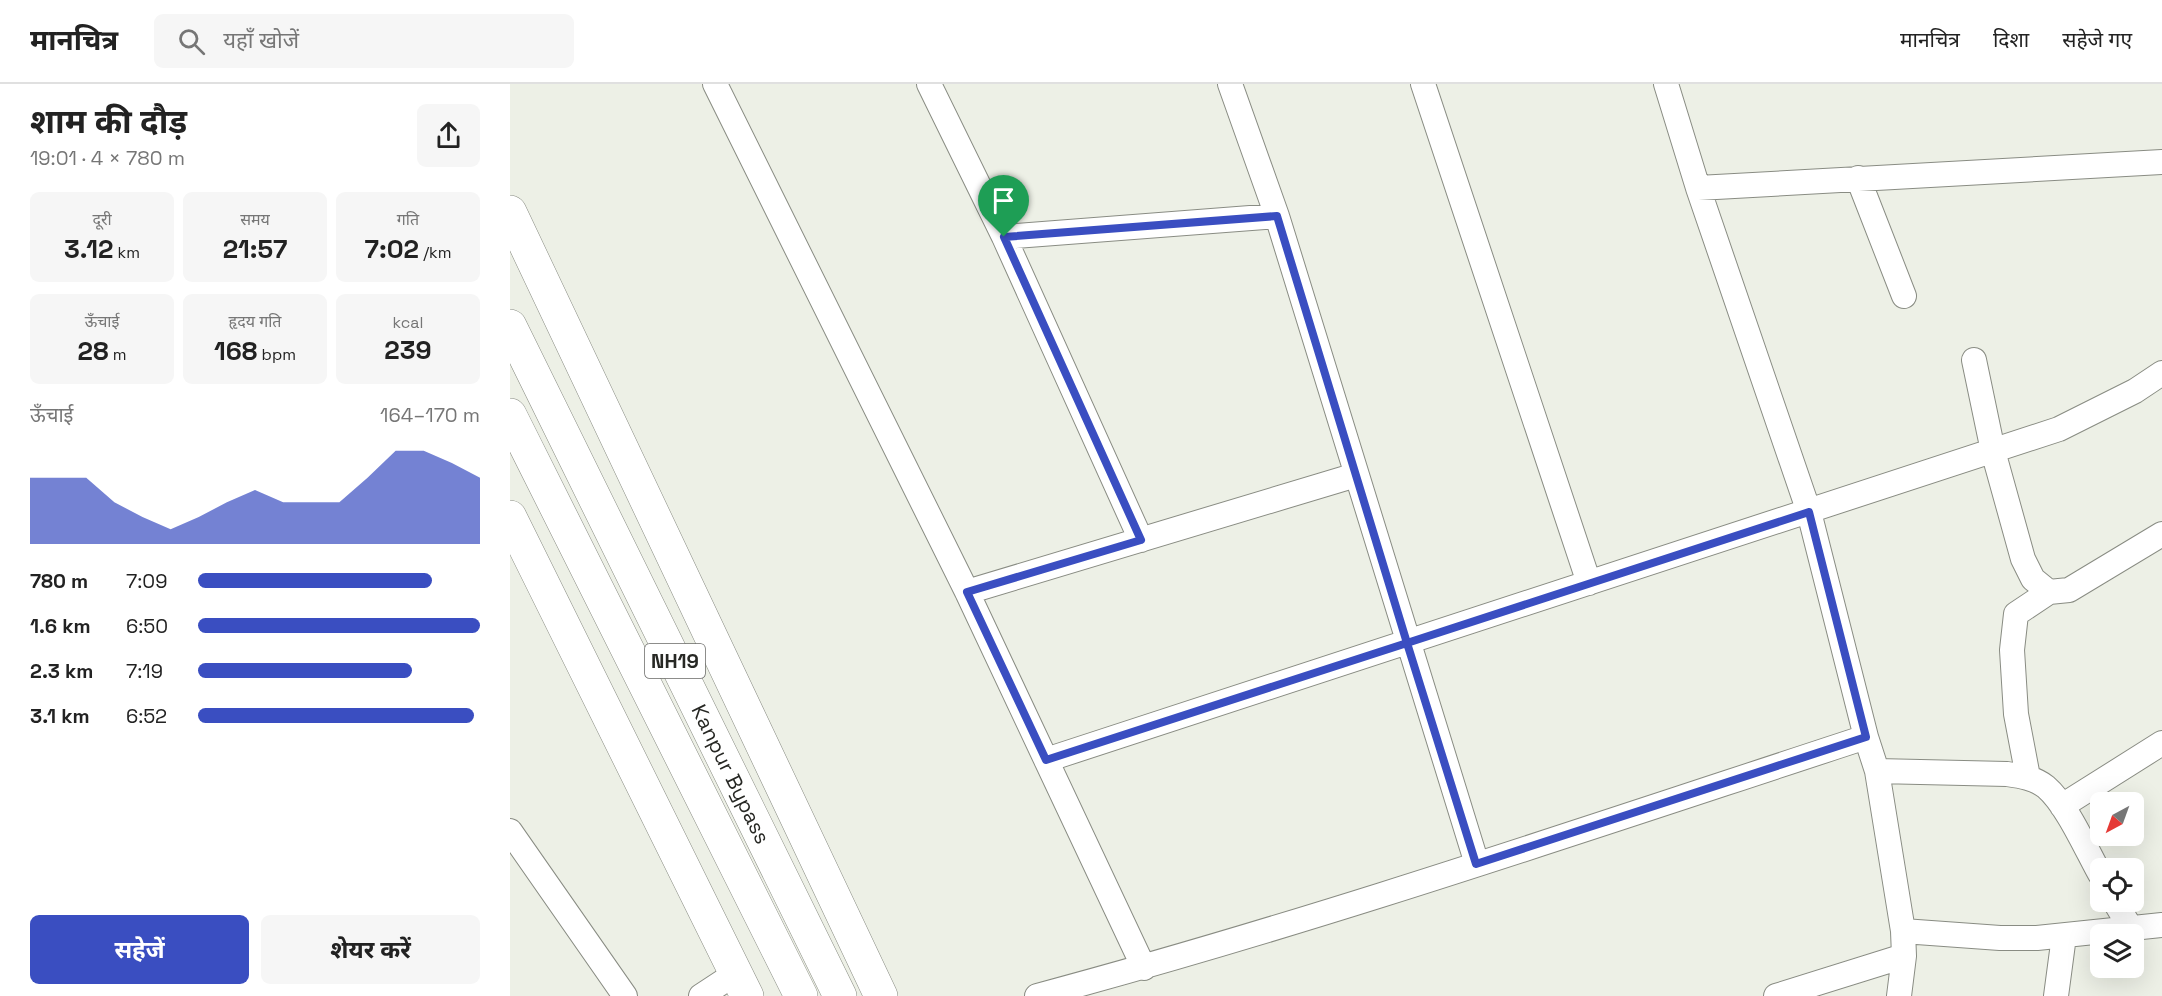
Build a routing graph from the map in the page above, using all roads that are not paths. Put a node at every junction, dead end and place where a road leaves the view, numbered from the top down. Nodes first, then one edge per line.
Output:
1 (715, 84) edge
2 (929, 84) edge
3 (1230, 84) edge
4 (1423, 84) edge
5 (1666, 84) edge
6 (2162, 162) edge
7 (1858, 178) junction
8 (1698, 188) junction
9 (510, 212) edge
10 (1277, 216) junction
11 (1004, 237) junction
12 (1904, 296) dead end
13 (510, 326) edge
14 (1974, 360) dead end
15 (2162, 373) edge
16 (510, 415) edge
17 (1993, 451) junction
18 (1356, 475) junction
19 (1809, 512) junction
20 (510, 517) edge
21 (2162, 534) edge
22 (1141, 540) junction
23 (1589, 584) junction
24 (967, 592) junction
25 (2049, 592) junction
26 (1407, 643) junction
27 (1866, 737) junction
28 (2162, 742) edge
29 (1046, 760) junction
30 (1877, 771) junction
31 (2028, 777) junction
32 (2062, 806) junction
33 (510, 831) edge
34 (2091, 858) edge
35 (1476, 864) junction
36 (2162, 925) edge
37 (2144, 926) edge
38 (1903, 931) junction
39 (2090, 932) edge
40 (2064, 936) junction
41 (1904, 956) junction
42 (1144, 968) junction
43 (724, 990) edge
44 (625, 996) edge
45 (801, 996) edge
46 (840, 996) edge
47 (881, 996) edge
48 (1037, 996) edge
49 (1776, 996) edge
50 (1899, 996) edge
51 (2056, 996) edge

1 - 24 street
2 - 11 street
3 - 10 street
4 - 23 street
5 - 8 street
6 - 7 street
7 - 8 street
7 - 12 street
8 - 19 street
9 - 47 main road
10 - 11 street
10 - 18 street
11 - 22 street
13 - 46 main road, Kanpur Bypass / NH19
14 - 17 street
15 - 17 street
16 - 45 main road, Kanpur Bypass / NH19
17 - 19 street
17 - 25 street
18 - 22 street
18 - 26 street
19 - 23 street
19 - 27 street
20 - 43 main road
21 - 25 street
22 - 24 street
23 - 26 street
24 - 29 street
25 - 31 street
26 - 29 street
26 - 35 street
27 - 30 street
27 - 35 street
28 - 32 street
29 - 42 street
30 - 31 street
30 - 38 street
31 - 32 street
32 - 34 street
33 - 44 street
35 - 42 street
36 - 37 street
38 - 40 street
38 - 41 street
39 - 40 street
40 - 51 street
41 - 49 street
41 - 50 street
42 - 48 street

